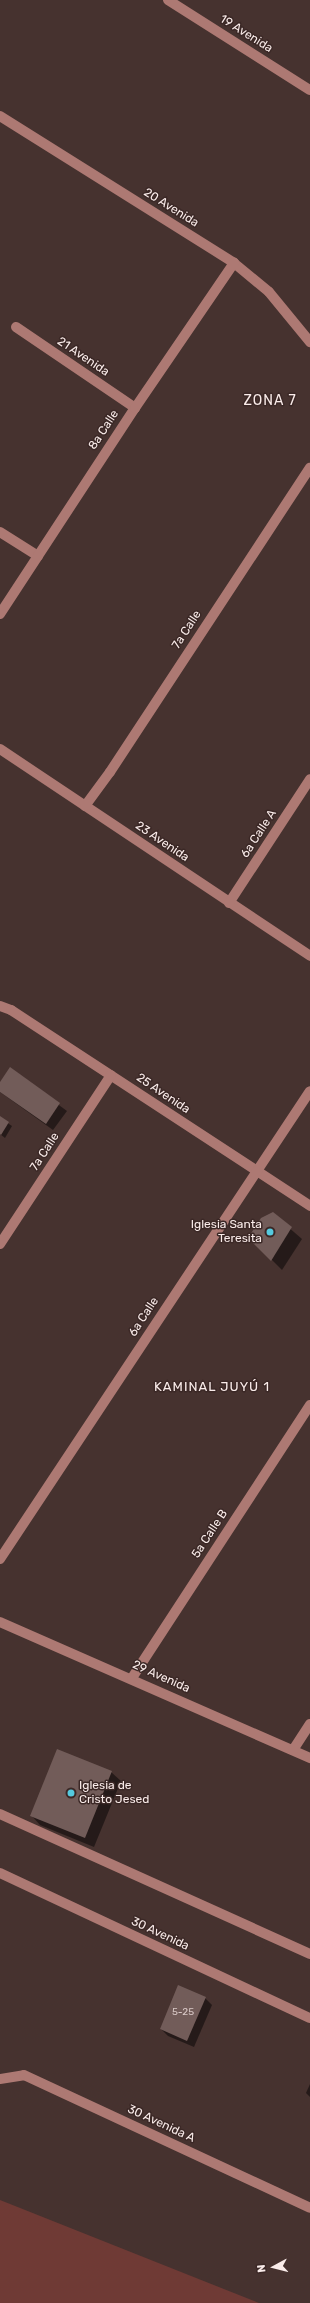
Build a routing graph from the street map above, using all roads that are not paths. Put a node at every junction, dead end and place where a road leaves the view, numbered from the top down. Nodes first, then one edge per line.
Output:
1 (168, 0) edge
2 (310, 90) edge
3 (0, 116) edge
4 (234, 263) junction
5 (16, 327) dead end
6 (310, 342) edge
7 (134, 408) junction
8 (310, 468) edge
9 (0, 532) edge
10 (38, 556) junction
11 (0, 614) edge
12 (0, 749) edge
13 (310, 779) edge
14 (85, 806) junction
15 (229, 903) junction
16 (310, 956) edge
17 (0, 1006) edge
18 (111, 1075) junction
19 (310, 1091) edge
20 (256, 1171) junction
21 (310, 1206) edge
22 (0, 1244) edge
23 (310, 1405) edge
24 (0, 1559) edge
25 (0, 1622) edge
26 (132, 1678) junction
27 (310, 1724) edge
28 (292, 1750) junction
29 (310, 1758) edge
30 (0, 1814) edge
31 (0, 1873) edge
32 (310, 1954) edge
33 (310, 2018) edge
34 (0, 2079) edge
35 (310, 2208) edge

1 - 2 street, 19 Avenida
3 - 4 street, 20 Avenida
4 - 6 street, 20 Avenida
4 - 7 street, 8a Calle
5 - 7 street, 21 Avenida
7 - 10 street, 8a Calle
8 - 14 street, 7a Calle
9 - 10 street
10 - 11 street, 8a Calle
12 - 14 street, 23 Avenida
13 - 15 street, 6a Calle A
14 - 15 street, 23 Avenida
15 - 16 street, 23 Avenida
17 - 18 street, 25 Avenida
18 - 20 street, 25 Avenida
18 - 22 street, 7a Calle
19 - 20 street, 6a Calle
20 - 21 street, 25 Avenida
20 - 24 street, 6a Calle
23 - 26 street, 5a Calle B
25 - 26 street, 29 Avenida
26 - 28 street, 29 Avenida
27 - 28 street
28 - 29 street, 29 Avenida
30 - 32 street
31 - 33 street, 30 Avenida
34 - 35 street, 30 Avenida A

